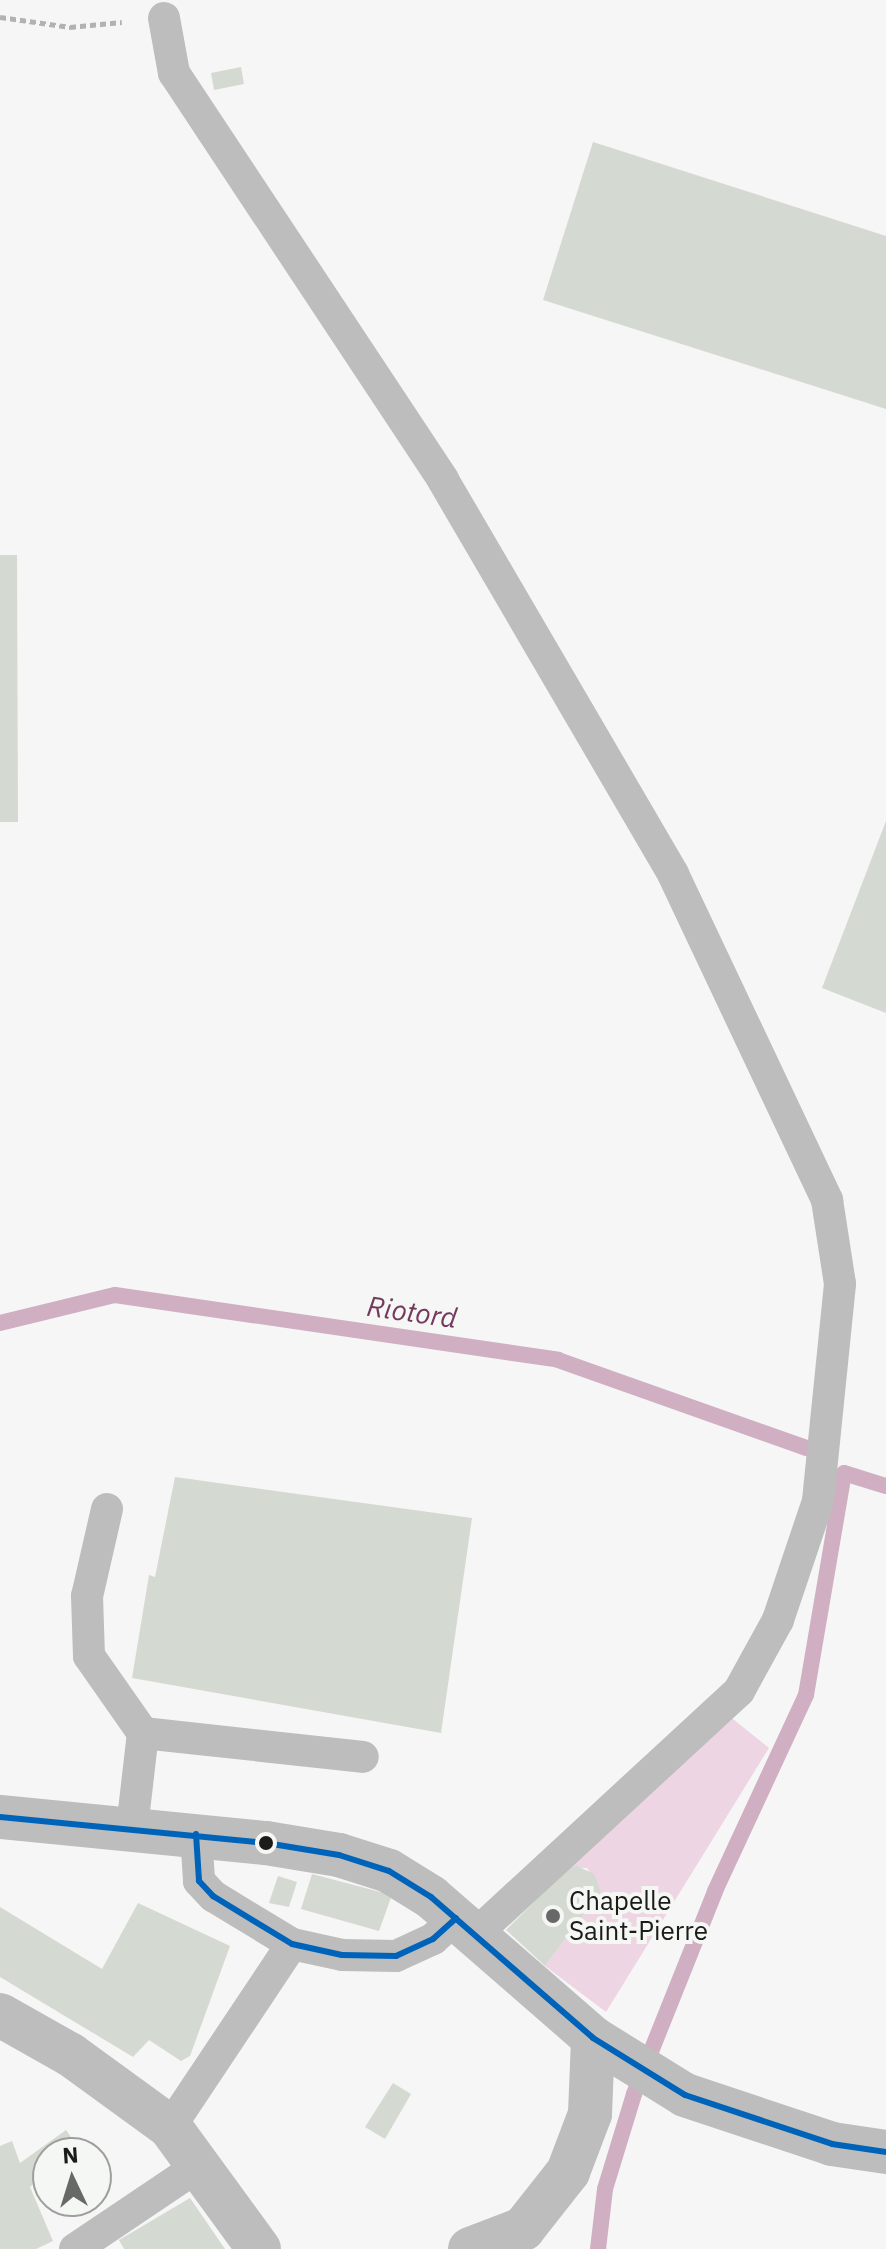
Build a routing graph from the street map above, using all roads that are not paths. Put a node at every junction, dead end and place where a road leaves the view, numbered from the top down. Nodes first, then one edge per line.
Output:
1 (164, 18) road end
2 (107, 1509) dead end
3 (143, 1733) junction
4 (363, 1757) dead end
5 (0, 1817) edge
6 (132, 1828) junction
7 (196, 1834) junction
8 (465, 1926) junction
9 (292, 1944) junction
10 (0, 2015) edge
11 (608, 2047) junction
12 (170, 2127) junction
13 (886, 2152) edge
14 (197, 2167) junction
15 (75, 2249) edge
16 (259, 2249) edge
17 (470, 2249) edge

1 - 8 lane
2 - 3 lane
3 - 4 lane
3 - 6 lane
5 - 6 street
6 - 7 street
7 - 8 street
7 - 9 lane
8 - 9 lane
8 - 11 street
9 - 12 lane
10 - 12 street
11 - 13 street
11 - 17 street
12 - 14 street
14 - 15 lane
14 - 16 street

